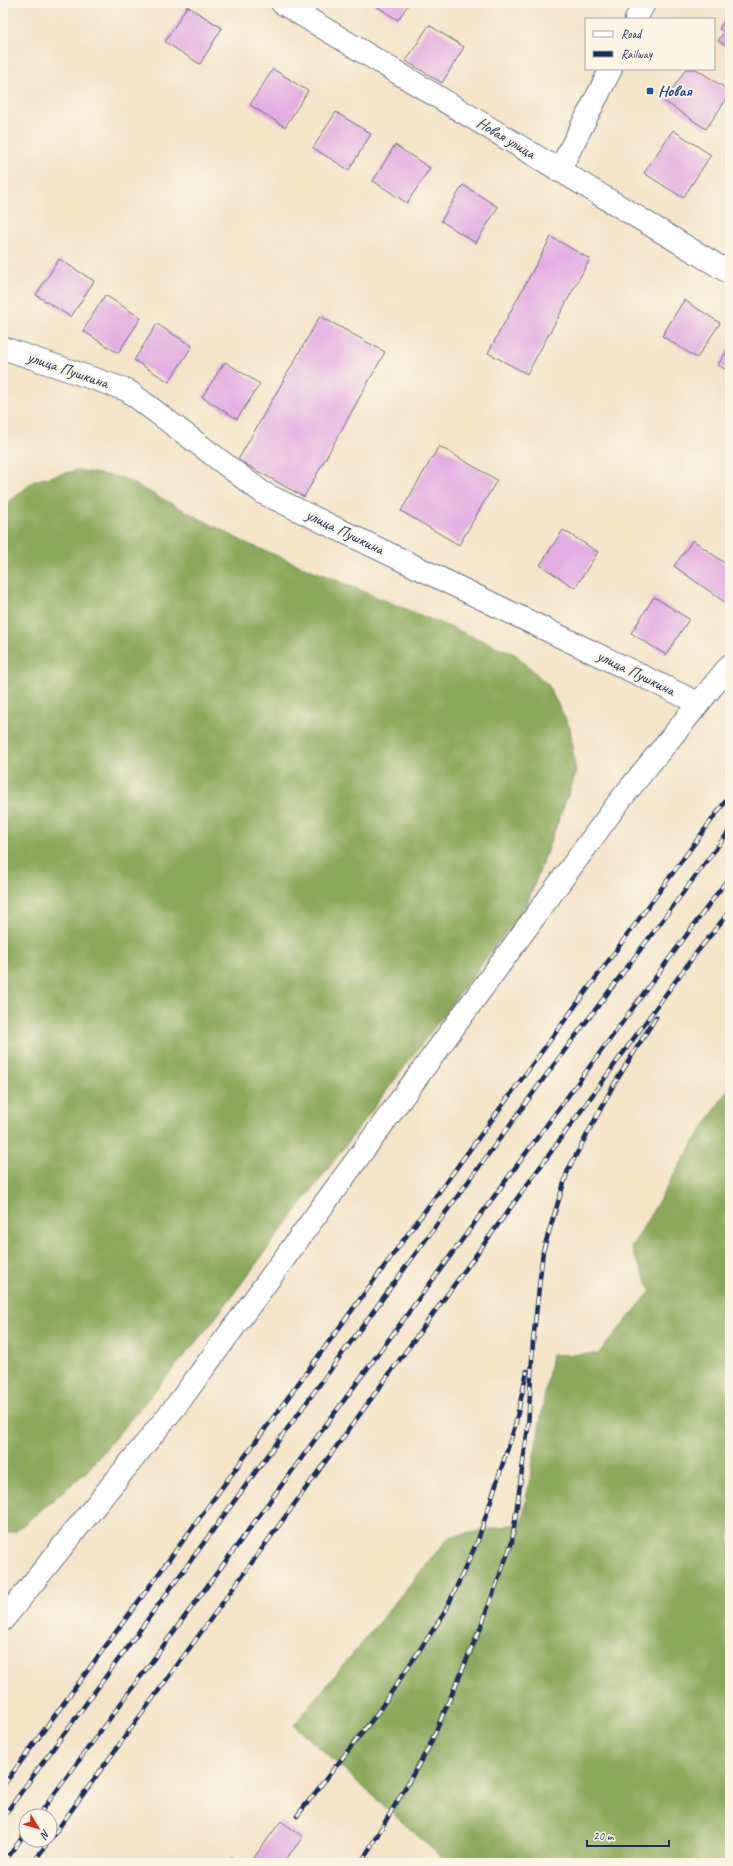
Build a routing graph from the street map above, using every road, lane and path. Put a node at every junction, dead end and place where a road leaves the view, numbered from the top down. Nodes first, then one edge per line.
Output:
1 (282, 3) edge
2 (644, 3) edge
3 (636, 18) edge
4 (610, 70) edge
5 (559, 171) junction
6 (730, 273) edge
7 (3, 348) edge
8 (730, 665) edge
9 (698, 703) junction
10 (3, 1620) edge

1 - 5 street, Новая улица
2 - 3 street
4 - 5 street
5 - 6 street, Новая улица
7 - 9 street, улица Пушкина
8 - 9 street
9 - 10 street

